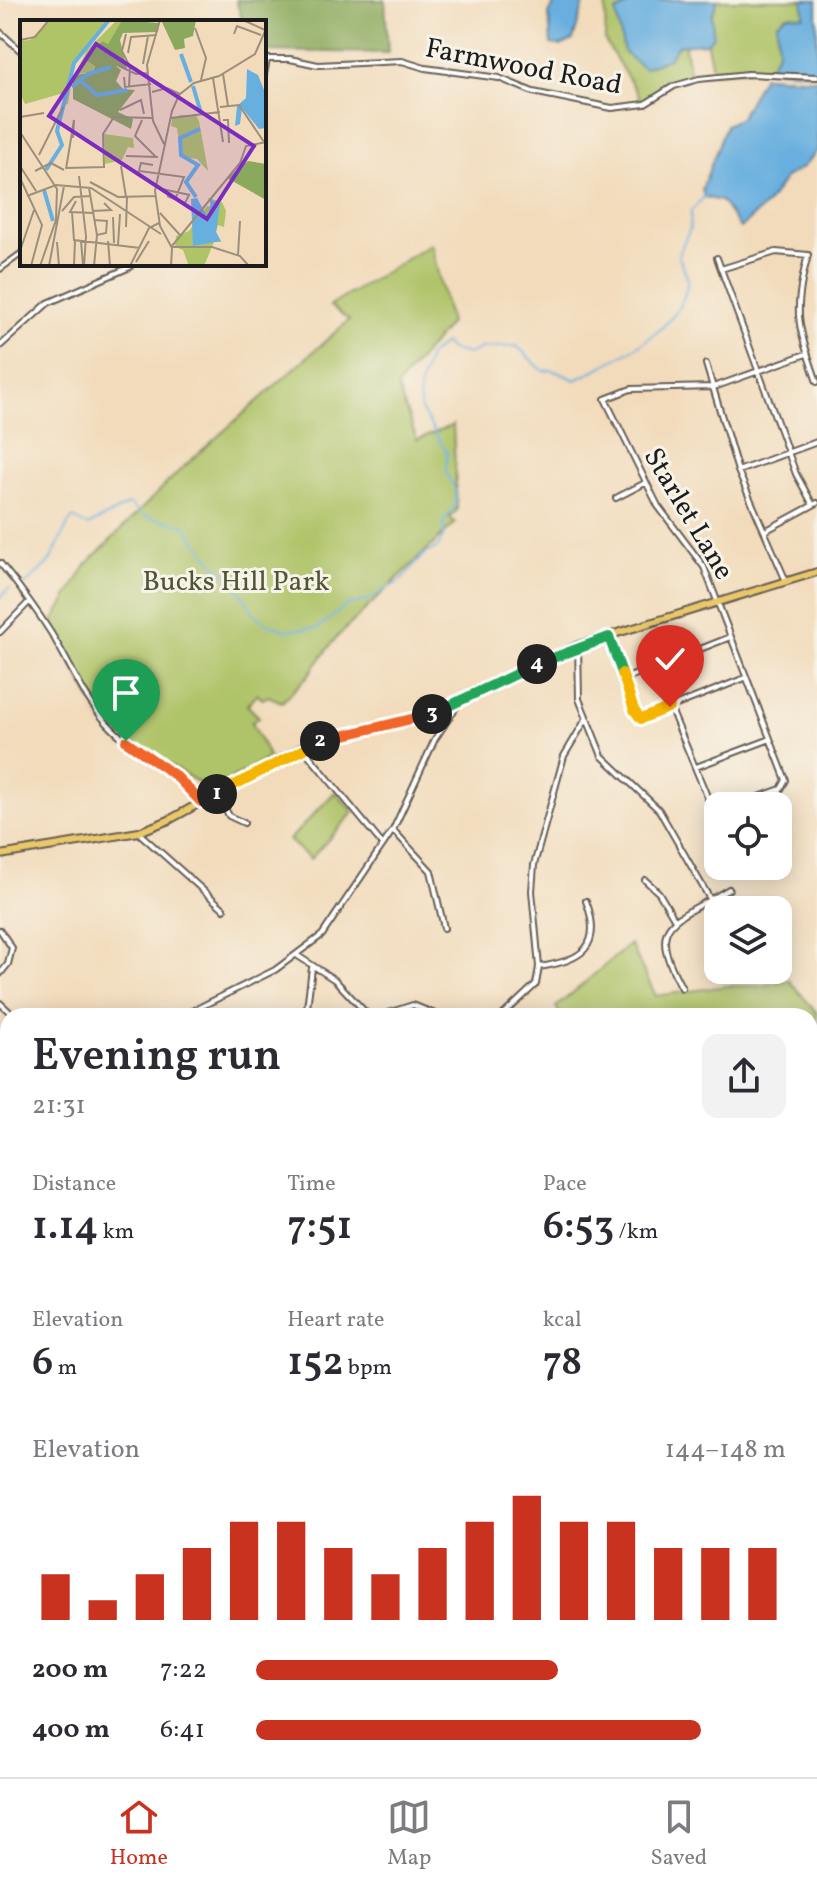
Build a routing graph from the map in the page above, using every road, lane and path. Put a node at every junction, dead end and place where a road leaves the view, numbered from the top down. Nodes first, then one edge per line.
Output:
1 (0, 32) edge
2 (20, 50) edge
3 (266, 60) edge
4 (817, 77) edge
5 (20, 254) edge
6 (717, 258) dead end
7 (123, 267) edge
8 (130, 267) dead end
9 (0, 269) edge
10 (721, 269) junction
11 (0, 346) edge
12 (806, 354) junction
13 (706, 364) dead end
14 (760, 372) junction
15 (817, 382) edge
16 (714, 387) junction
17 (817, 442) edge
18 (788, 453) junction
19 (738, 471) junction
20 (645, 483) junction
21 (616, 498) dead end
22 (815, 504) edge
23 (765, 531) junction
24 (0, 563) edge
25 (817, 572) edge
26 (787, 583) junction
27 (28, 603) junction
28 (720, 605) junction
29 (0, 632) edge
30 (609, 637) junction
31 (728, 638) junction
32 (578, 645) junction
33 (745, 678) junction
34 (624, 679) junction
35 (458, 704) junction
36 (670, 707) junction
37 (586, 719) junction
38 (768, 740) junction
39 (302, 747) junction
40 (696, 767) junction
41 (707, 792) edge
42 (768, 792) edge
43 (218, 793) junction
44 (201, 802) junction
45 (244, 823) dead end
46 (393, 830) junction
47 (139, 832) junction
48 (383, 845) junction
49 (0, 855) edge
50 (645, 880) dead end
51 (729, 889) dead end
52 (708, 896) edge
53 (717, 896) edge
54 (586, 901) dead end
55 (704, 903) edge
56 (224, 909) dead end
57 (675, 920) junction
58 (444, 928) dead end
59 (0, 930) edge
60 (298, 956) junction
61 (539, 967) junction
62 (312, 968) junction
63 (0, 974) edge
64 (682, 988) dead end
65 (197, 1008) edge
66 (307, 1008) edge
67 (361, 1008) edge
68 (512, 1008) edge

1 - 2 street
3 - 4 street, Farmwood Road
5 - 9 street
6 - 10 street
7 - 8 street
7 - 11 street
10 - 12 street
10 - 14 street
12 - 14 street
12 - 15 street
13 - 16 street
14 - 16 street
14 - 18 street
16 - 19 street
16 - 20 street, Starlet Lane
17 - 18 street
18 - 19 street
18 - 22 street
19 - 23 street
20 - 21 street
20 - 28 street, Starlet Lane
22 - 23 street
23 - 26 street
24 - 27 street
25 - 26 main road
26 - 28 main road
27 - 29 street
27 - 44 street
28 - 30 main road
28 - 31 street, Starlet Lane
30 - 32 main road
30 - 34 street
31 - 33 street, Starlet Lane
31 - 34 street
32 - 35 main road
32 - 37 street
33 - 36 street
33 - 38 street, Starlet Lane
34 - 36 street
35 - 39 main road
35 - 46 street
36 - 40 street
37 - 52 street
37 - 61 street
38 - 40 street
38 - 42 street, Starlet Lane
39 - 43 main road
39 - 48 street
40 - 41 street
43 - 44 main road
43 - 45 street
44 - 47 main road
46 - 48 street
46 - 58 street
47 - 49 main road
47 - 56 street
48 - 60 street
50 - 57 street
51 - 53 street
54 - 61 street
55 - 57 street
57 - 64 street
59 - 63 street
60 - 62 street
60 - 65 street
61 - 68 street
62 - 66 street
62 - 67 street

